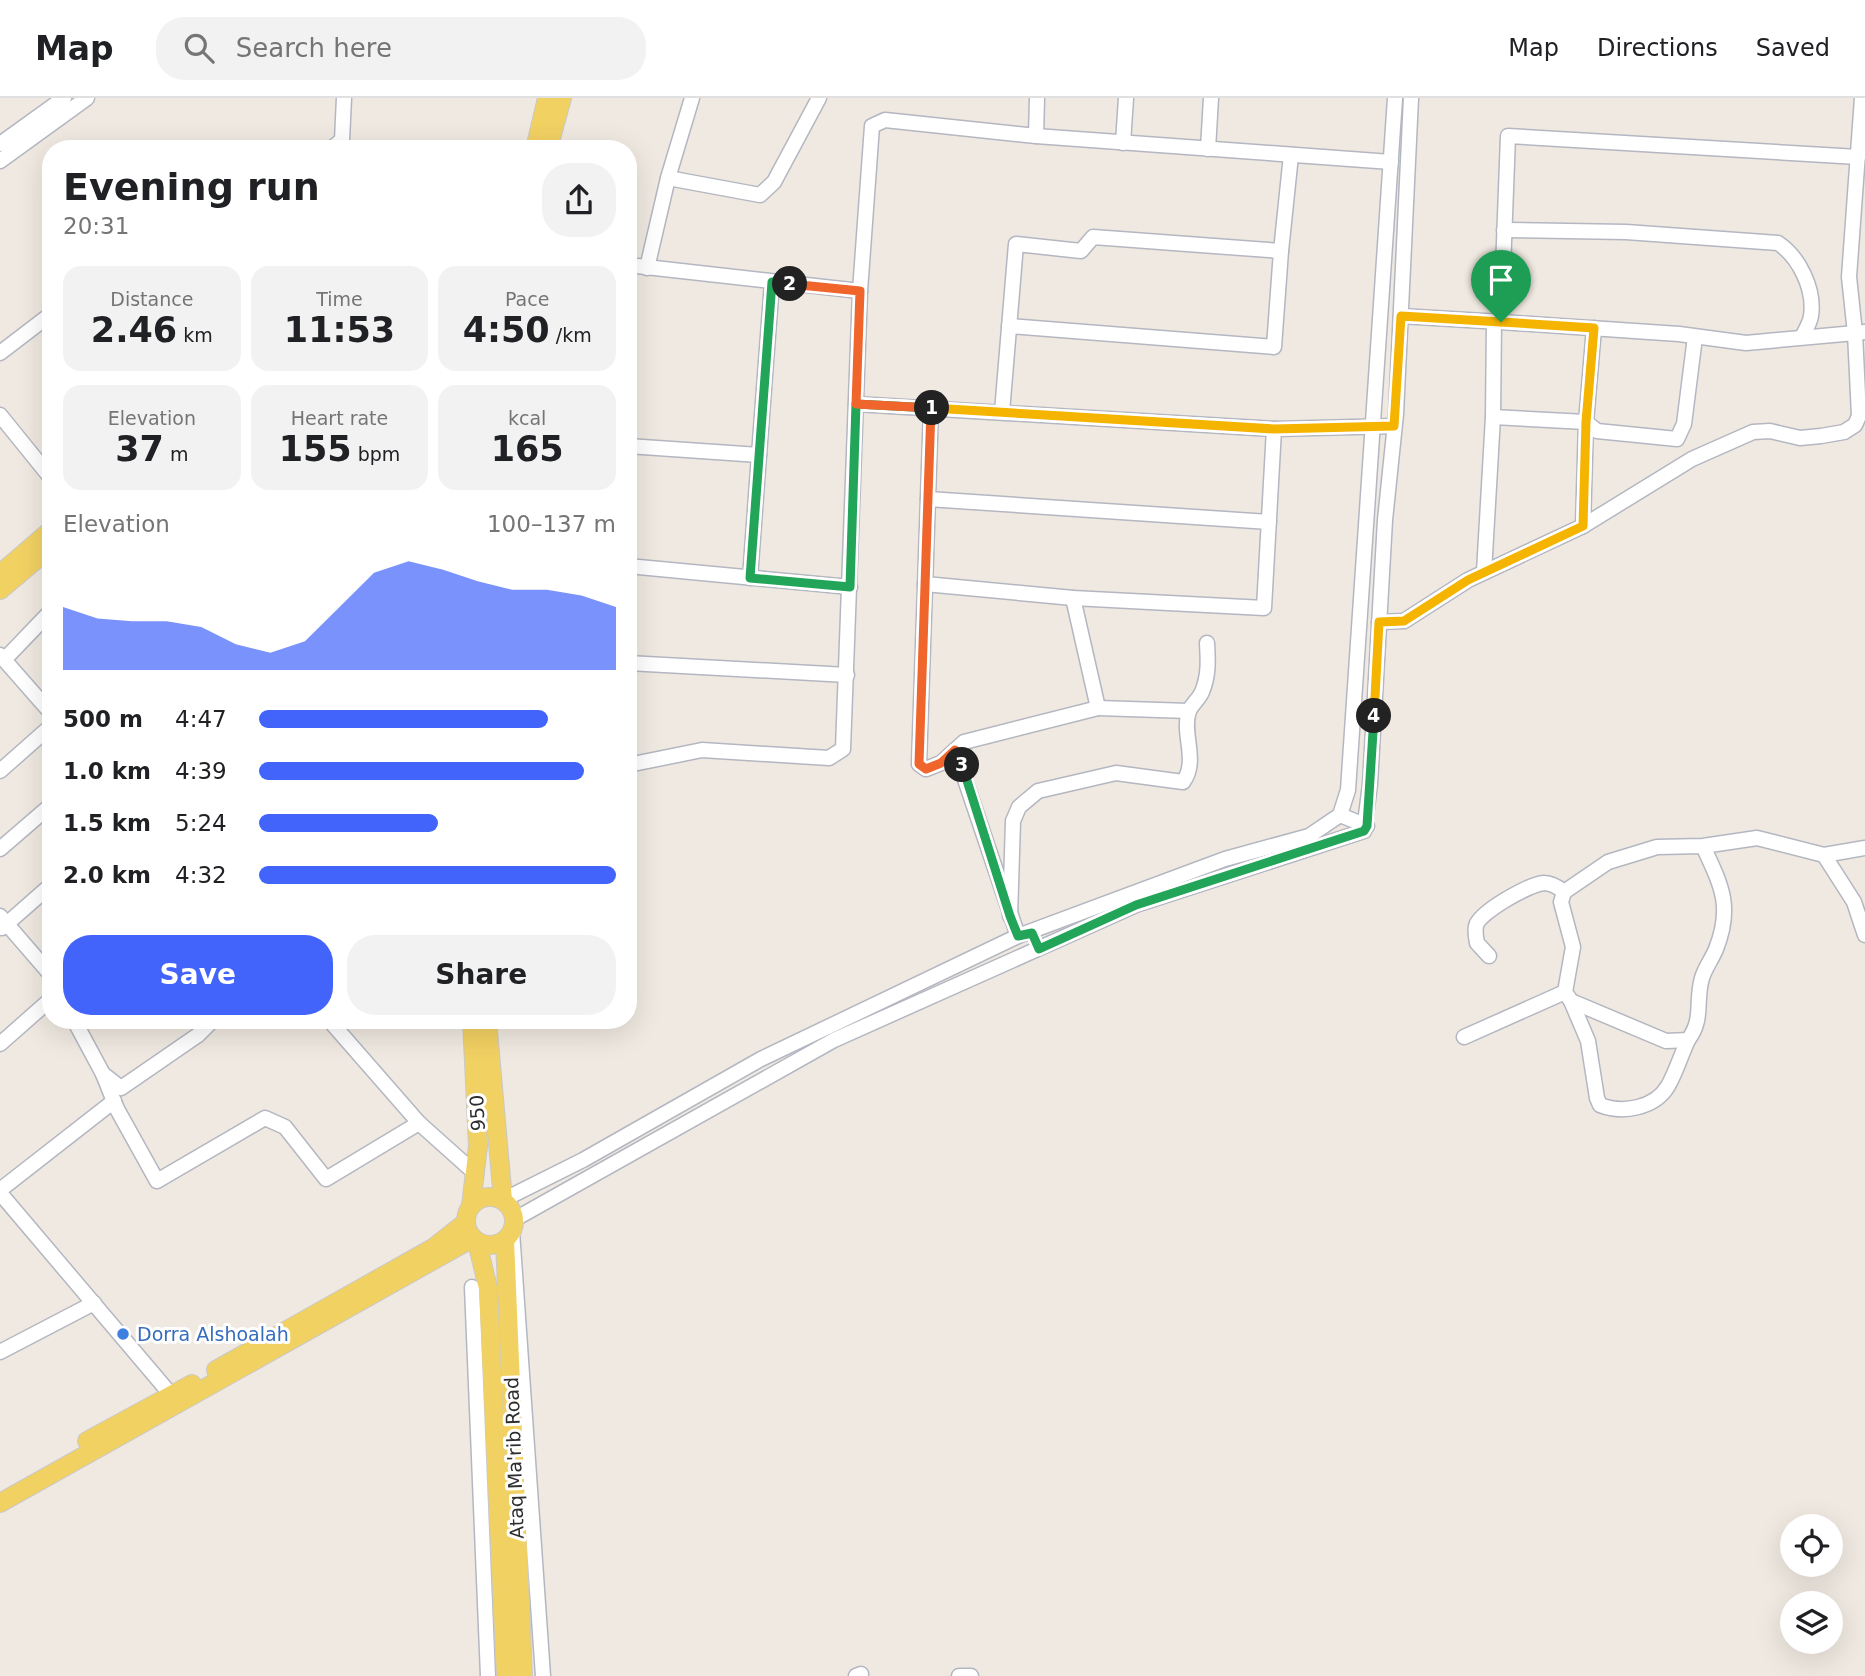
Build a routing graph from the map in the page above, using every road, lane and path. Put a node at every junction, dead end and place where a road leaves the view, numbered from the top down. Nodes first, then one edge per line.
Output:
1 (64, 98) edge
2 (88, 98) edge
3 (344, 98) edge
4 (547, 98) edge
5 (562, 98) edge
6 (691, 98) edge
7 (819, 98) edge
8 (1037, 98) edge
9 (1126, 98) edge
10 (1212, 98) edge
11 (1395, 98) edge
12 (1411, 98) edge
13 (1862, 98) edge
14 (1036, 136) junction
15 (342, 140) edge
16 (537, 140) edge
17 (550, 140) edge
18 (1123, 143) junction
19 (0, 144) edge
20 (1208, 149) junction
21 (1407, 152) junction
22 (1291, 155) junction
23 (1858, 156) junction
24 (1391, 157) junction
25 (0, 161) edge
26 (668, 178) junction
27 (1504, 230) junction
28 (1281, 251) junction
29 (637, 266) edge
30 (647, 268) junction
31 (772, 282) junction
32 (860, 291) junction
33 (1401, 316) junction
34 (42, 321) edge
35 (1497, 322) junction
36 (1009, 326) junction
37 (1594, 328) junction
38 (1860, 333) edge
39 (1695, 337) junction
40 (1802, 337) junction
41 (0, 354) edge
42 (856, 404) junction
43 (931, 408) junction
44 (1002, 412) junction
45 (0, 415) edge
46 (1493, 417) junction
47 (1586, 422) junction
48 (1394, 426) junction
49 (1373, 428) junction
50 (1274, 429) junction
51 (637, 447) edge
52 (759, 456) junction
53 (42, 467) edge
54 (928, 499) junction
55 (1367, 518) junction
56 (1385, 520) junction
57 (1269, 522) junction
58 (1583, 526) junction
59 (42, 538) edge
60 (42, 555) edge
61 (637, 567) edge
62 (1484, 572) junction
63 (0, 574) edge
64 (750, 578) junction
65 (925, 584) junction
66 (850, 587) junction
67 (0, 590) edge
68 (1073, 598) junction
69 (42, 619) edge
70 (1379, 622) junction
71 (1207, 643) dead end
72 (2, 657) edge
73 (637, 663) edge
74 (847, 675) junction
75 (1355, 678) junction
76 (1376, 680) junction
77 (42, 703) edge
78 (1098, 708) junction
79 (1189, 711) junction
80 (42, 734) edge
81 (955, 750) junction
82 (637, 763) edge
83 (0, 771) edge
84 (42, 813) edge
85 (1340, 815) junction
86 (1367, 826) junction
87 (1703, 846) junction
88 (1865, 848) edge
89 (0, 849) edge
90 (1824, 855) junction
91 (42, 892) edge
92 (1564, 892) junction
93 (1010, 916) junction
94 (2, 923) edge
95 (1025, 934) junction
96 (1865, 935) edge
97 (1039, 949) junction
98 (1489, 956) dead end
99 (42, 965) edge
100 (1568, 996) junction
101 (42, 1007) edge
102 (79, 1029) edge
103 (204, 1029) edge
104 (337, 1029) edge
105 (472, 1029) edge
106 (488, 1029) edge
107 (1464, 1037) dead end
108 (1688, 1040) junction
109 (0, 1044) edge
110 (103, 1074) junction
111 (114, 1101) junction
112 (419, 1123) junction
113 (476, 1174) junction
114 (0, 1192) edge
115 (503, 1200) junction
116 (472, 1227) junction
117 (511, 1230) junction
118 (472, 1287) dead end
119 (94, 1303) junction
120 (1, 1349) edge
121 (176, 1399) junction
122 (0, 1491) edge
123 (0, 1503) edge
124 (488, 1676) edge
125 (506, 1676) edge
126 (523, 1676) edge
127 (543, 1676) edge
128 (959, 1676) edge
129 (971, 1676) edge

1 - 19 street
2 - 25 street
3 - 15 street
4 - 16 main road
5 - 17 main road
6 - 26 street
7 - 26 street
8 - 14 street
9 - 18 street
10 - 20 street
11 - 24 street
12 - 21 street
13 - 23 street
14 - 18 street
14 - 32 street
18 - 20 street
20 - 22 street
21 - 24 street
21 - 33 street
22 - 24 street
22 - 28 street
23 - 27 street
23 - 38 street
24 - 49 street
26 - 30 street
27 - 35 street
27 - 40 street
28 - 36 street
28 - 36 street
29 - 30 street
30 - 31 street
31 - 32 street
31 - 52 street
32 - 42 street
33 - 35 street
33 - 48 street
34 - 41 street
35 - 37 street
35 - 46 street
36 - 44 street
37 - 39 street
37 - 47 street
38 - 40 street
38 - 58 street
39 - 40 street
39 - 47 street
42 - 43 street
42 - 66 street
43 - 44 street
43 - 54 street
44 - 50 street
45 - 53 street
46 - 47 street
46 - 62 street
47 - 58 street
48 - 49 street
48 - 56 street
49 - 50 street
49 - 55 street
50 - 57 street
51 - 52 street
52 - 64 street
54 - 57 street
54 - 65 street
55 - 56 street
55 - 75 street
56 - 70 street
57 - 68 street
58 - 62 street
59 - 63 main road
60 - 67 main road
61 - 64 street
62 - 70 street
64 - 66 street
65 - 68 street
65 - 81 street
66 - 74 street
68 - 78 street
69 - 72 street
70 - 76 street
71 - 79 street
72 - 77 street
73 - 74 street
74 - 82 street
75 - 76 street
75 - 85 street
76 - 86 street
78 - 79 street
78 - 81 street
79 - 93 street
80 - 83 street
81 - 93 street
84 - 89 street
85 - 86 street
85 - 95 street
86 - 97 street
87 - 90 street
87 - 92 street
87 - 108 street
88 - 90 street
90 - 96 street
91 - 94 street
92 - 98 street
92 - 100 street
93 - 95 street
94 - 99 street
95 - 97 street
95 - 115 street
97 - 117 street
100 - 107 street
100 - 108 street
100 - 108 street
101 - 109 street
102 - 110 street
103 - 110 street
104 - 112 street
105 - 113 main road, 950 / 950
106 - 115 main road, 950
110 - 111 street
111 - 112 street
111 - 114 street
112 - 113 street
113 - 116 main road, 950 / 950
114 - 119 street
115 - 116 main road
115 - 117 main road
116 - 117 main road
116 - 121 main road
116 - 125 main road, Ataq Ma'rib Road / 950
117 - 126 main road, Ataq Ma'rib Road
117 - 127 street
118 - 124 street
119 - 120 street
119 - 121 street
121 - 122 main road
121 - 123 main road
128 - 129 street

